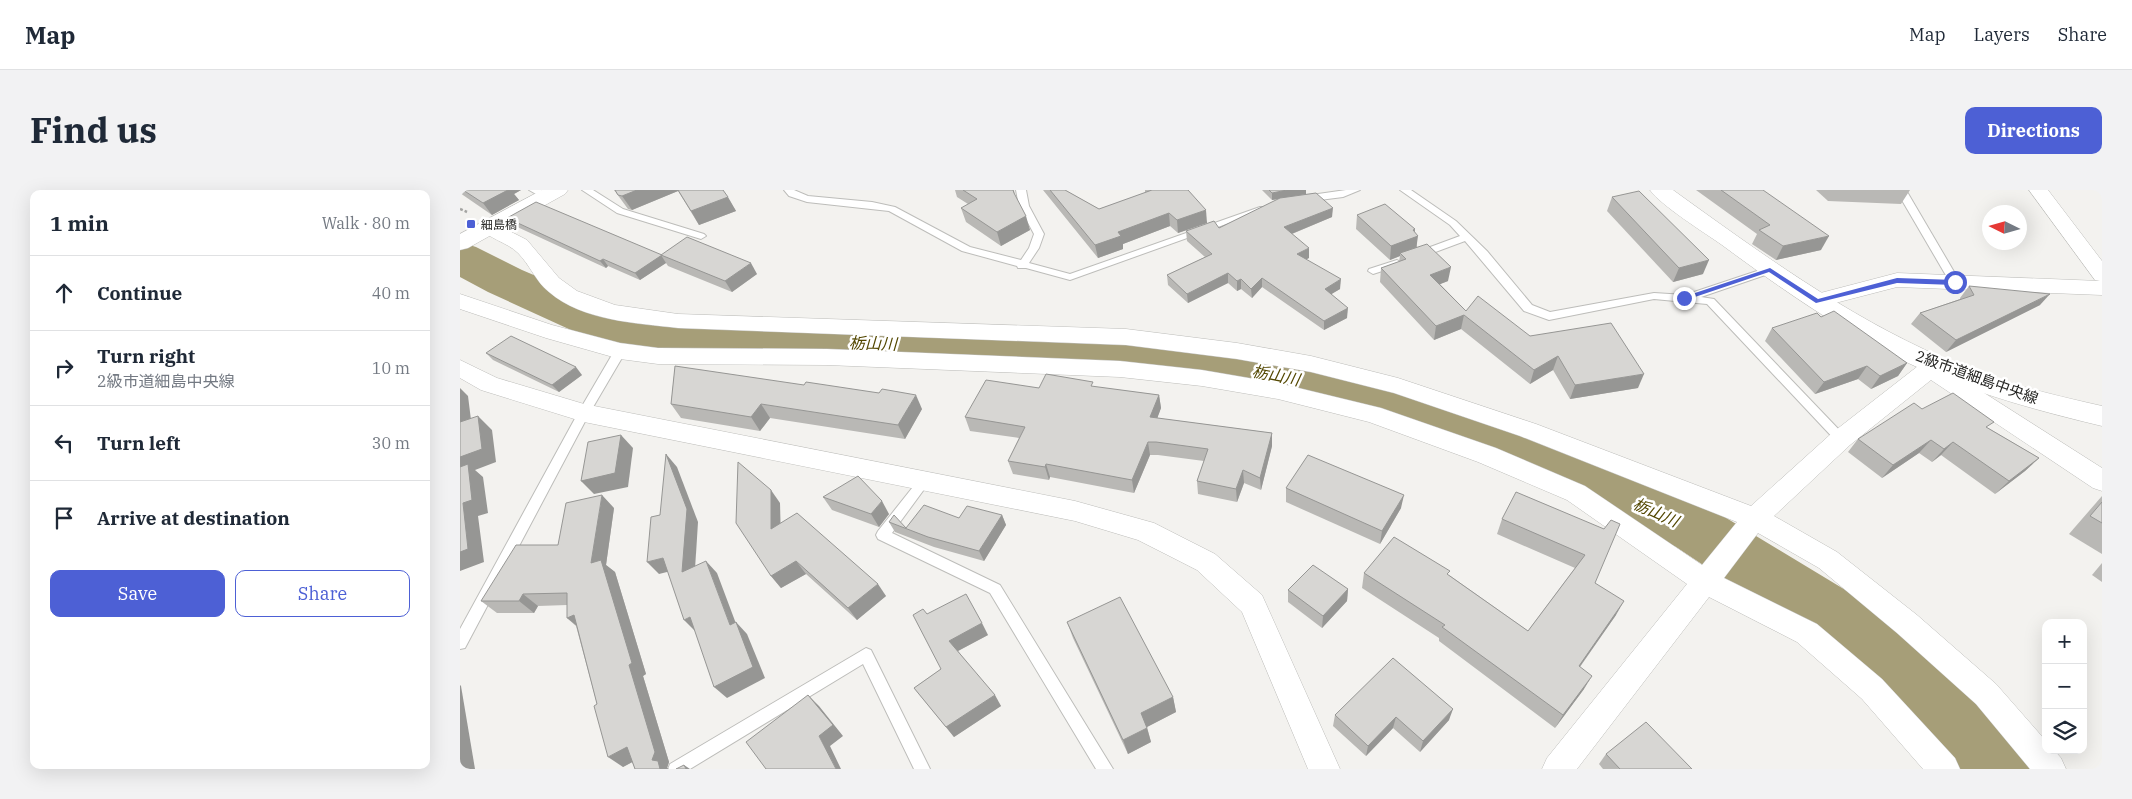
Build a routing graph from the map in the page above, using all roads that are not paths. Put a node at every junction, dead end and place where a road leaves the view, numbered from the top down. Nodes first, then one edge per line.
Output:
1 (587, 190) edge
2 (789, 190) edge
3 (1021, 190) edge
4 (1355, 190) edge
5 (1405, 190) edge
6 (1660, 190) edge
7 (1901, 190) edge
8 (2038, 190) edge
9 (546, 192) edge
10 (1323, 193) edge
11 (1292, 200) edge
12 (1274, 205) edge
13 (487, 229) junction
14 (701, 236) dead end
15 (1467, 236) junction
16 (460, 244) edge
17 (1022, 266) junction
18 (1770, 270) junction
19 (1373, 271) dead end
20 (2102, 275) edge
21 (1955, 282) junction
22 (2102, 288) edge
23 (1684, 298) junction
24 (460, 301) edge
25 (1816, 301) junction
26 (620, 351) junction
27 (1932, 367) junction
28 (460, 368) edge
29 (584, 413) junction
30 (2102, 416) edge
31 (1841, 439) junction
32 (924, 481) junction
33 (2102, 481) edge
34 (1755, 518) junction
35 (1706, 582) junction
36 (460, 643) edge
37 (676, 769) edge
38 (922, 769) edge
39 (1105, 769) edge
40 (1324, 769) edge
41 (1558, 769) edge
42 (1944, 769) edge
43 (2050, 769) edge

1 - 14 lane
2 - 17 lane
3 - 17 lane
4 - 10 lane
5 - 15 lane
6 - 18 street, 2級市道細島中央線
7 - 21 lane
8 - 20 street
9 - 13 street
10 - 11 lane
12 - 17 lane
13 - 16 street
13 - 34 street
15 - 19 lane
15 - 23 lane
18 - 23 lane
18 - 25 street, 2級市道細島中央線
21 - 22 street
21 - 25 street
23 - 31 lane
24 - 26 street
25 - 27 street, 2級市道細島中央線
26 - 29 lane
26 - 35 street
27 - 30 street, 2級市道細島中央線
27 - 31 street
27 - 33 street
28 - 29 street
29 - 32 street
29 - 36 lane
31 - 34 street
32 - 39 lane
32 - 40 street
34 - 35 street
34 - 43 street
35 - 41 street
35 - 42 street
37 - 38 lane

